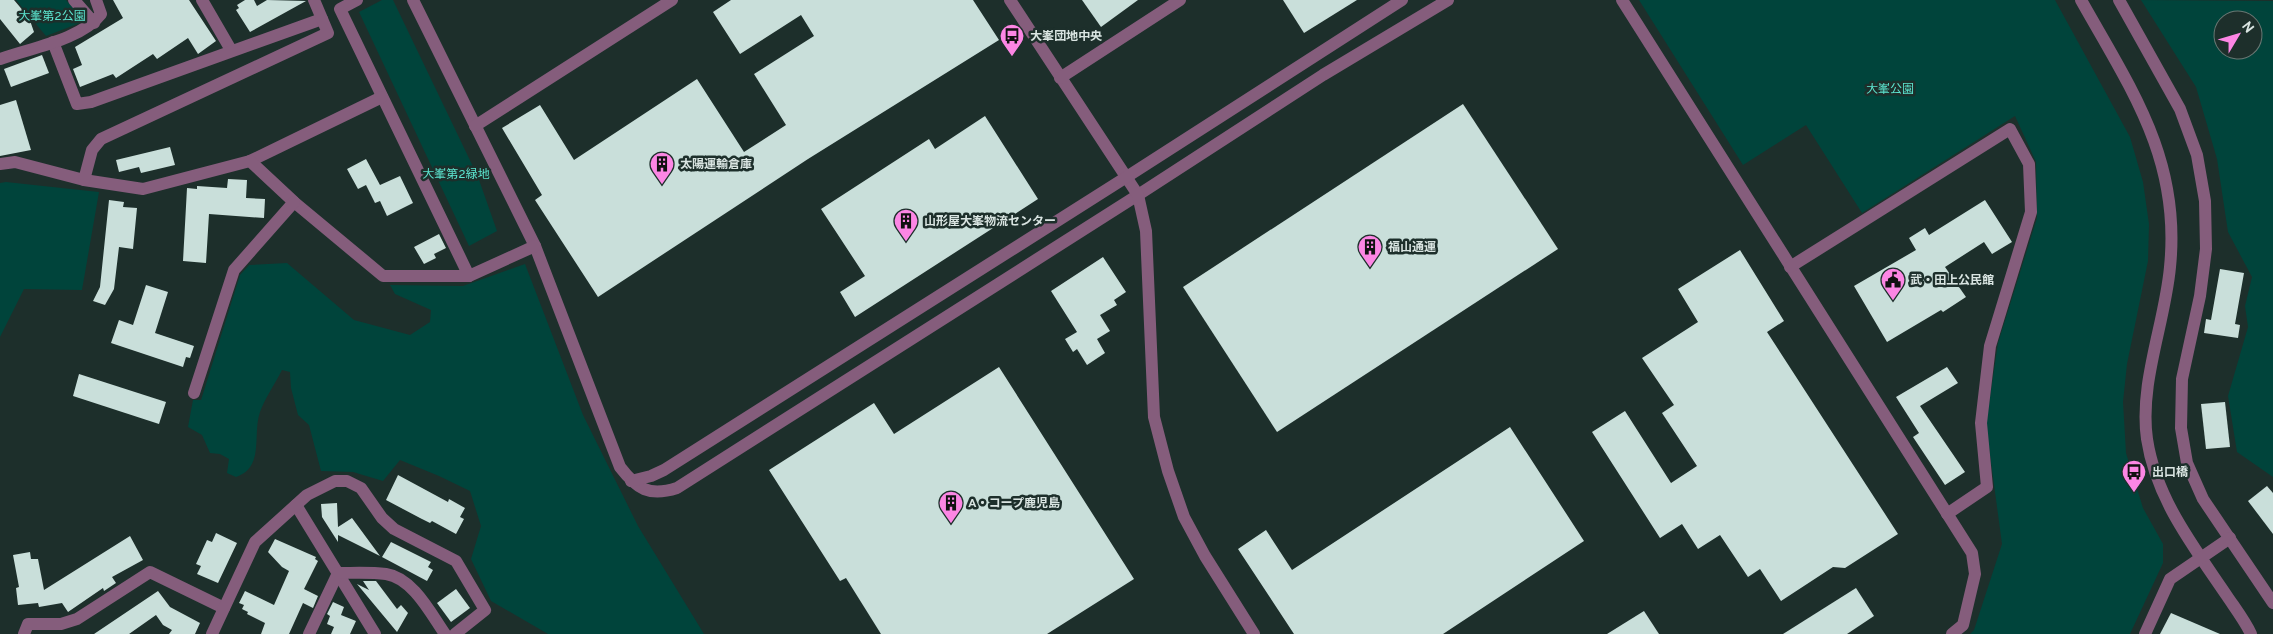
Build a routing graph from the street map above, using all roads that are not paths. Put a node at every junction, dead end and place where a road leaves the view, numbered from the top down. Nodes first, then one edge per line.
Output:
1 (74, 0) edge
2 (96, 0) edge
3 (202, 0) edge
4 (314, 0) edge
5 (357, 0) edge
6 (413, 0) edge
7 (672, 0) edge
8 (1010, 0) edge
9 (1180, 0) edge
10 (1402, 0) edge
11 (1448, 0) edge
12 (1622, 0) edge
13 (2081, 0) edge
14 (2120, 0) edge
15 (322, 19) junction
16 (94, 23) junction
17 (52, 42) junction
18 (0, 46) edge
19 (231, 50) junction
20 (4, 58) edge
21 (1060, 78) junction
22 (382, 97) junction
23 (475, 126) junction
24 (250, 161) junction
25 (0, 164) edge
26 (1126, 178) junction
27 (84, 180) junction
28 (1138, 195) junction
29 (294, 202) junction
30 (535, 246) junction
31 (1790, 267) junction
32 (469, 276) junction
33 (194, 393) dead end
34 (631, 481) junction
35 (296, 505) junction
36 (1947, 514) junction
37 (2230, 538) junction
38 (2201, 557) junction
39 (338, 573) junction
40 (2273, 603) edge
41 (224, 608) junction
42 (24, 634) edge
43 (212, 634) edge
44 (309, 634) edge
45 (375, 634) edge
46 (445, 634) edge
47 (455, 634) edge
48 (1254, 634) edge
49 (1952, 634) edge
50 (2145, 634) edge
51 (2251, 634) edge

1 - 16 street
2 - 16 street
3 - 19 street
4 - 15 street
5 - 22 street
6 - 23 street
7 - 23 street
8 - 21 street
9 - 21 street
10 - 26 street
11 - 28 street
12 - 31 street
13 - 38 street
14 - 37 street
15 - 19 street
15 - 27 street
16 - 17 street
17 - 19 street
17 - 20 street
18 - 20 street
21 - 26 street
22 - 24 street
22 - 32 street
23 - 30 street
24 - 27 street
24 - 29 street
25 - 27 street
26 - 28 street
26 - 34 street
28 - 34 street
28 - 48 street
29 - 32 street
29 - 33 street
30 - 32 street
30 - 34 street
31 - 36 street
31 - 36 street
35 - 39 street
35 - 41 street
35 - 47 street
36 - 49 street
37 - 38 street
37 - 40 street
38 - 50 street
38 - 51 street
39 - 44 street
39 - 45 street
39 - 46 street
41 - 42 street
41 - 43 street

